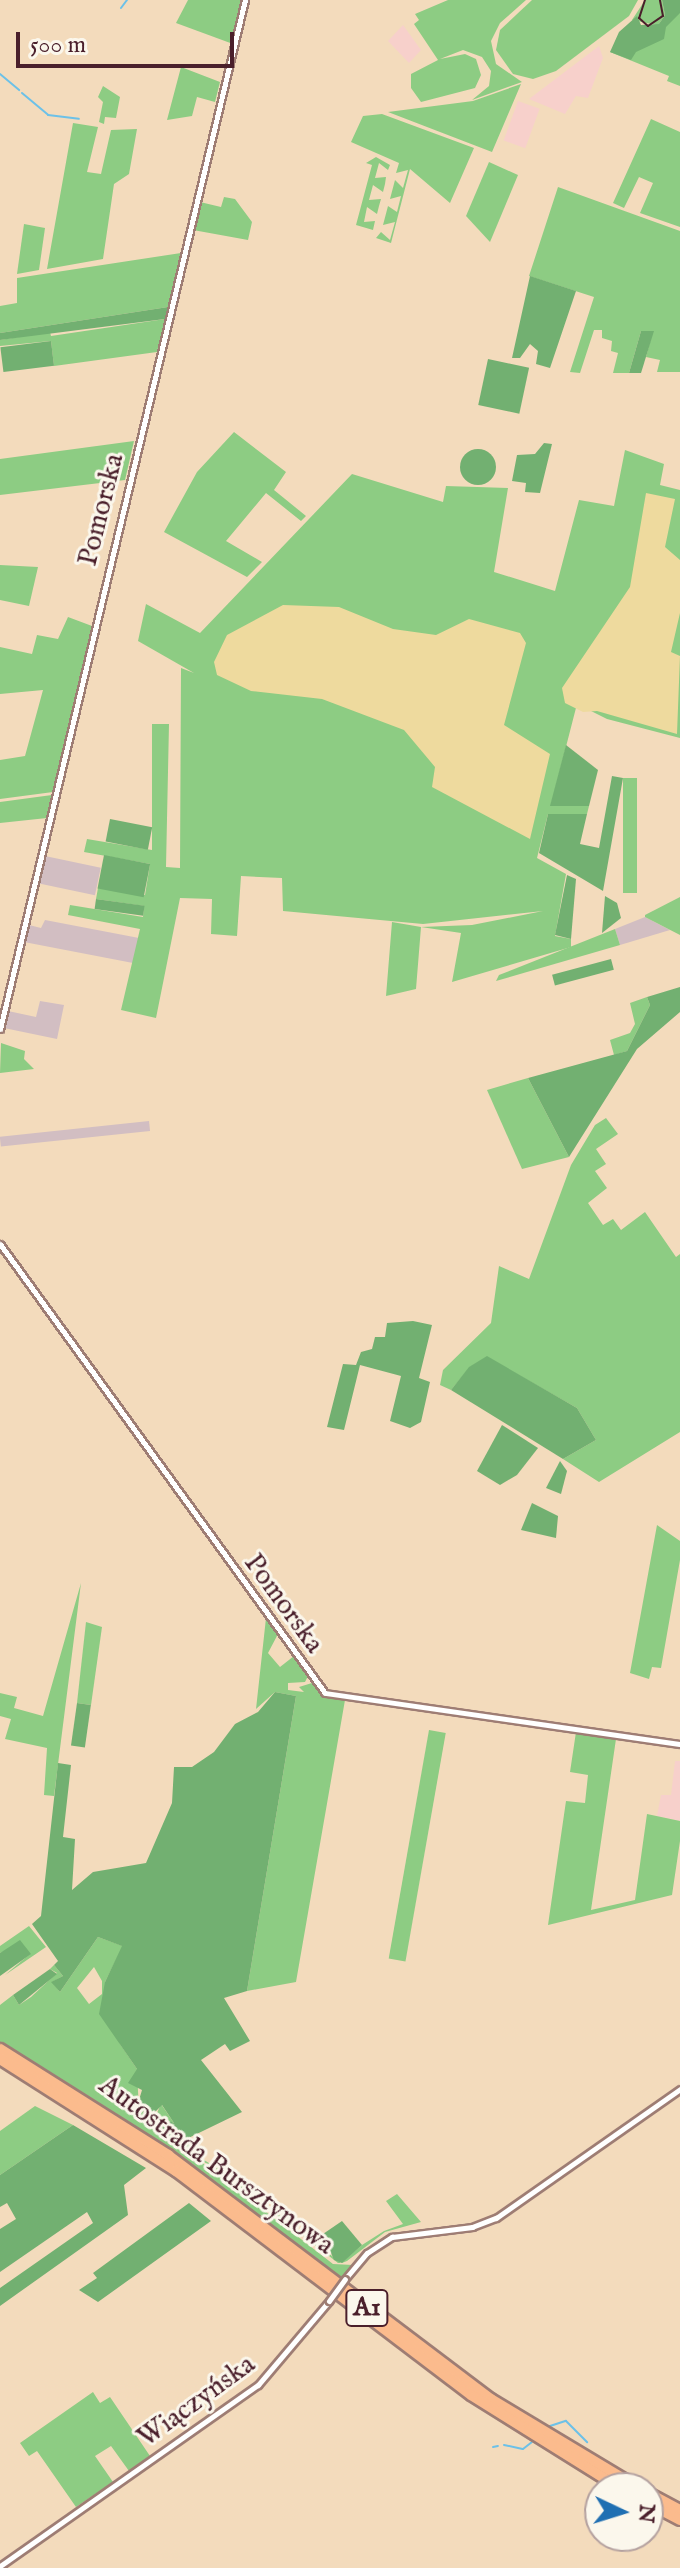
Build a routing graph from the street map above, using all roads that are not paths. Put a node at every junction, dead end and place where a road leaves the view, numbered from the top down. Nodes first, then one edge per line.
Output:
1 (245, 0) edge
2 (0, 1029) edge
3 (0, 1244) edge
4 (680, 1744) edge
5 (0, 2049) edge
6 (0, 2059) edge
7 (680, 2089) edge
8 (86, 2105) junction
9 (595, 2472) edge
10 (613, 2472) edge
11 (0, 2566) edge

1 - 2 street, Pomorska
3 - 4 street, Pomorska
5 - 8 highway, Autostrada Bursztynowa / A1
6 - 8 highway, Autostrada Bursztynowa / A1
7 - 11 street, Wiączyńska, bridge
8 - 9 highway, Autostrada Bursztynowa / A1
8 - 10 highway, Autostrada Bursztynowa / A1

